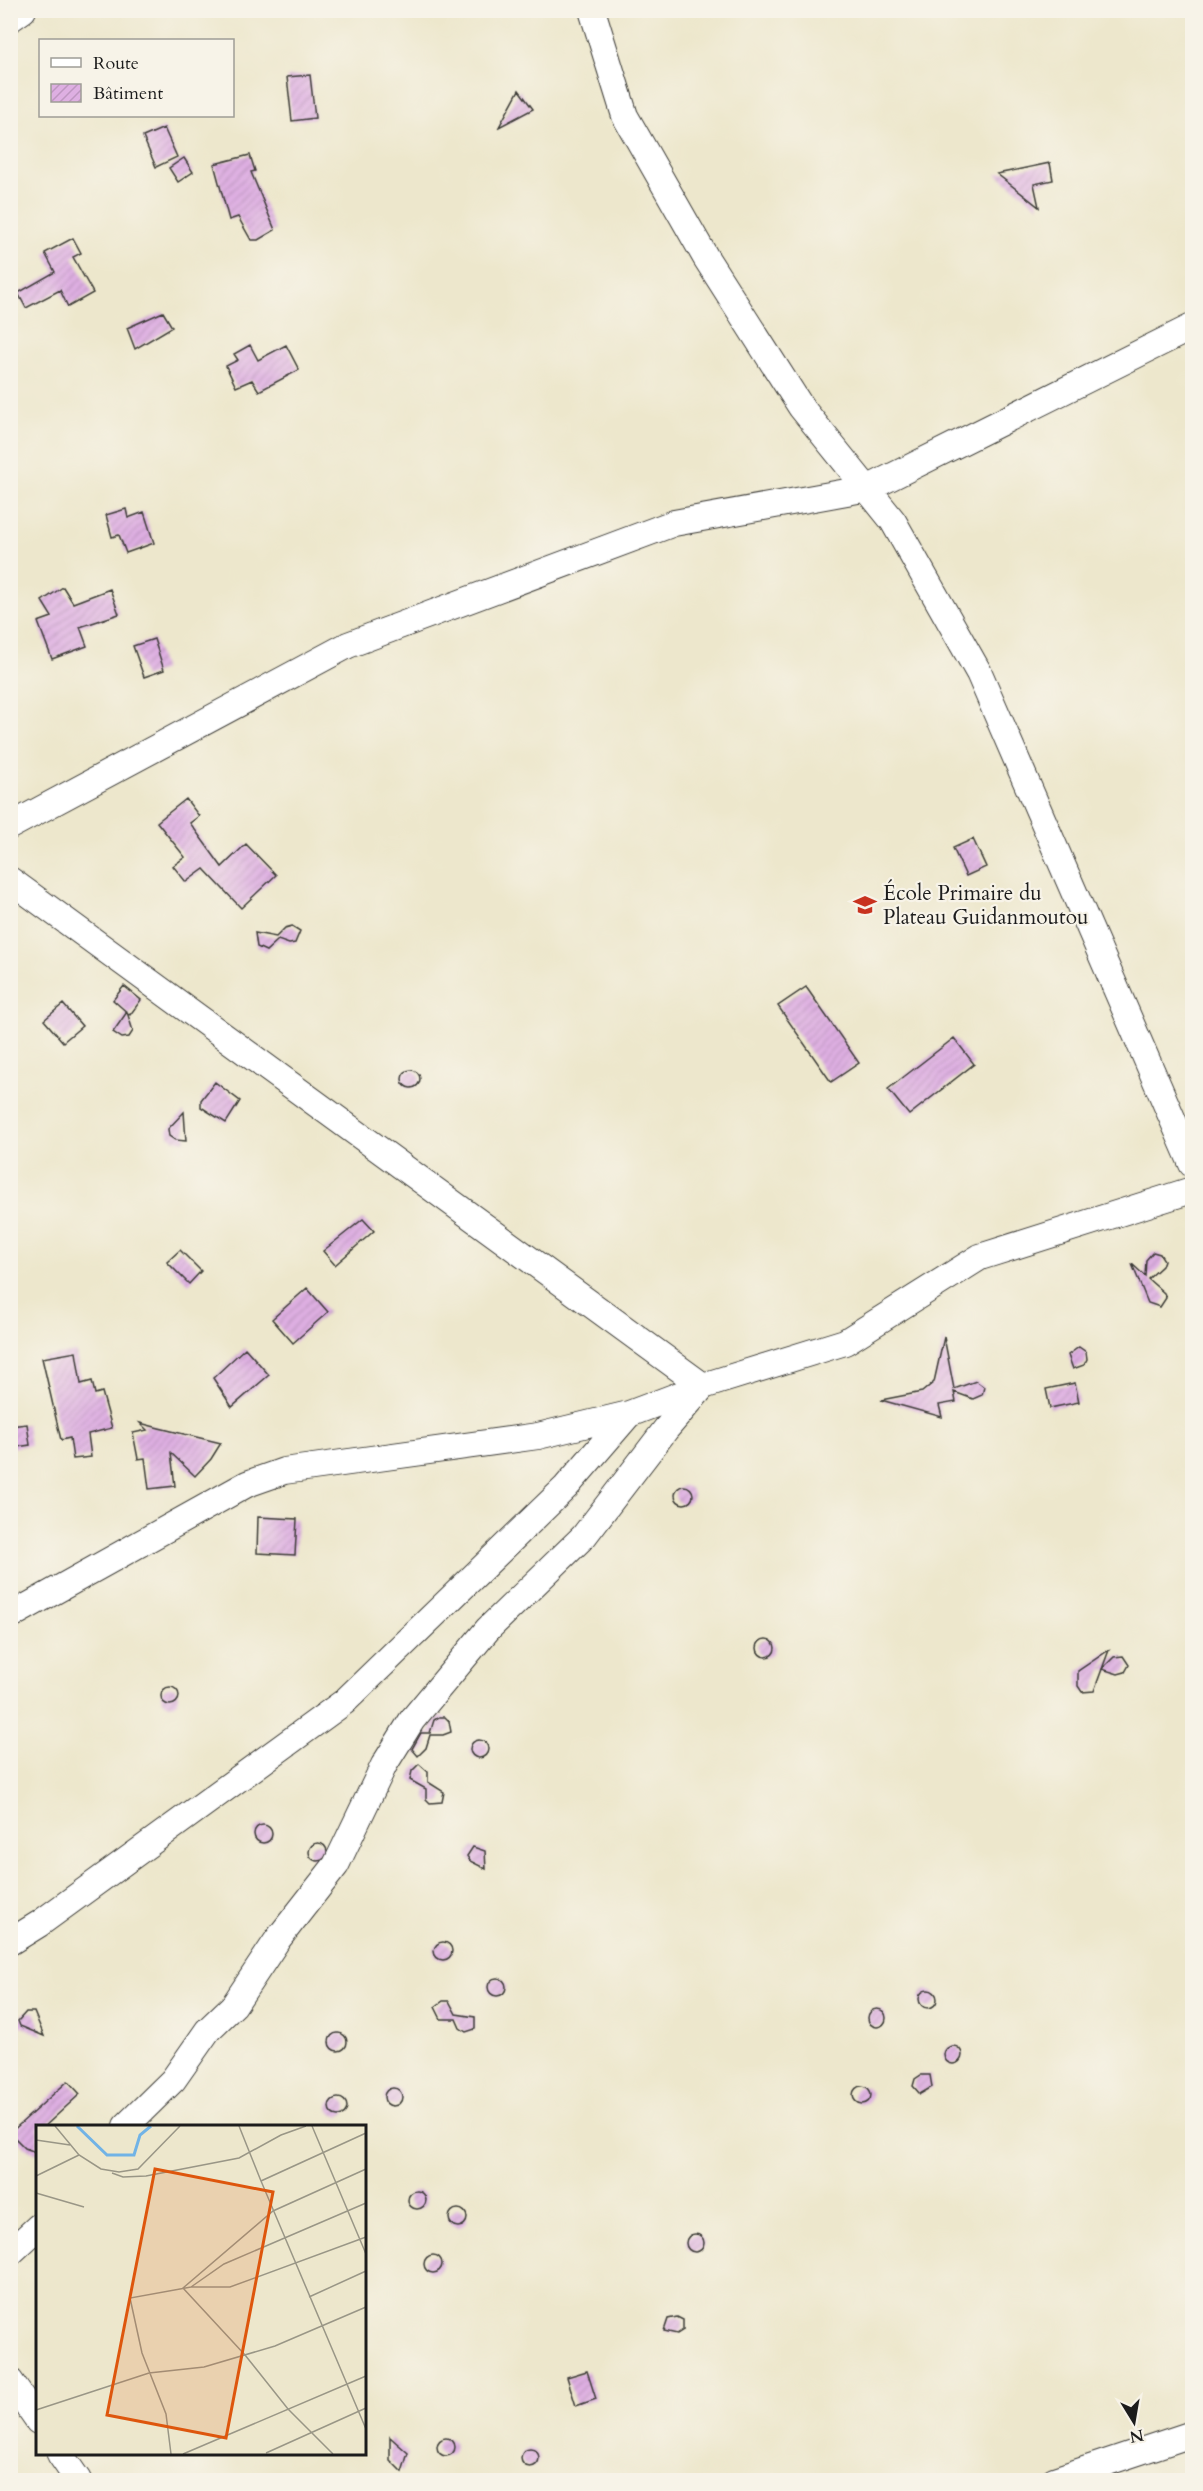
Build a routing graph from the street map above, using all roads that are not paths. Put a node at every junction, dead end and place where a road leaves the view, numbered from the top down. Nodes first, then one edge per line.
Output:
1 (23, 10) edge
2 (592, 10) edge
3 (10, 19) edge
4 (1192, 327) edge
5 (869, 488) junction
6 (10, 826) edge
7 (10, 880) edge
8 (1192, 1164) edge
9 (1192, 1190) edge
10 (703, 1386) junction
11 (629, 1414) junction
12 (10, 1616) edge
13 (10, 1942) edge
14 (128, 2125) edge
15 (36, 2229) edge
16 (10, 2253) edge
17 (10, 2381) edge
18 (36, 2418) edge
19 (1192, 2434) edge
20 (61, 2455) edge
21 (78, 2481) edge
22 (1054, 2481) edge

1 - 3 street
2 - 5 street
4 - 5 street
5 - 6 street
5 - 8 street
7 - 10 street
9 - 10 street
10 - 11 street
10 - 14 street
11 - 12 street
11 - 13 street
15 - 16 street
17 - 18 street
19 - 22 street
20 - 21 street

